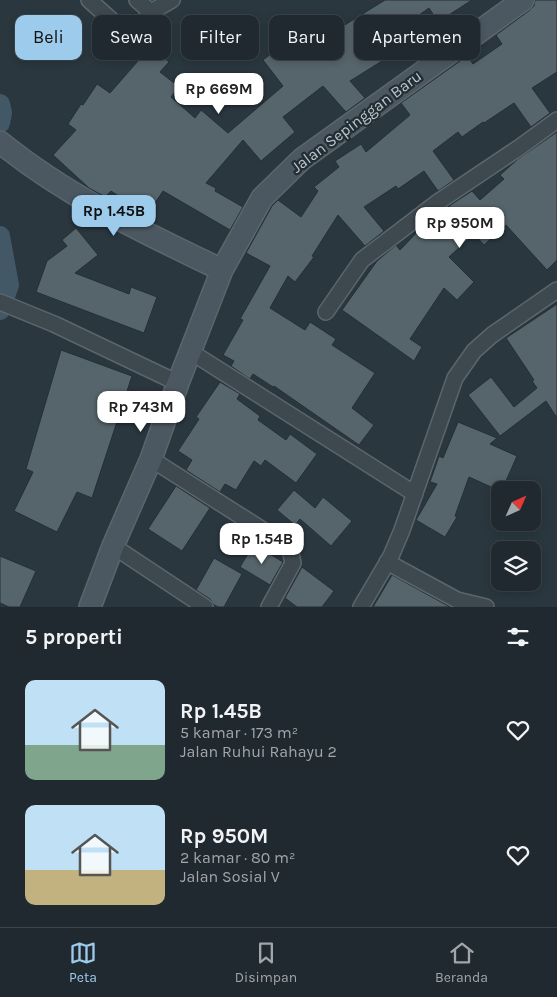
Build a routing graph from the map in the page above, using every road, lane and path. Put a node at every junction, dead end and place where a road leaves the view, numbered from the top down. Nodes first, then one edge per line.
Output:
1 (89, 0) edge
2 (138, 0) edge
3 (172, 0) edge
4 (524, 0) edge
5 (152, 12) junction
6 (557, 120) edge
7 (0, 142) edge
8 (222, 270) junction
9 (557, 290) edge
10 (0, 302) edge
11 (326, 312) dead end
12 (191, 352) junction
13 (178, 383) junction
14 (151, 459) junction
15 (415, 494) junction
16 (113, 546) junction
17 (387, 562) junction
18 (90, 607) edge
19 (204, 607) edge
20 (269, 607) edge
21 (361, 607) edge
22 (486, 607) edge

1 - 5 street
2 - 5 street
3 - 5 street
4 - 8 street, Jalan Sepinggan Baru
6 - 11 street
7 - 8 street
8 - 12 street, Jalan Sepinggan Baru
9 - 15 street
10 - 13 street
12 - 13 street, Jalan Sepinggan Baru
12 - 15 street
13 - 14 street, Jalan Sepinggan Baru
14 - 16 street, Jalan Sepinggan Baru
14 - 20 street
15 - 17 street
16 - 18 street, Jalan Sepinggan Baru
16 - 19 street
17 - 21 street
17 - 22 street

